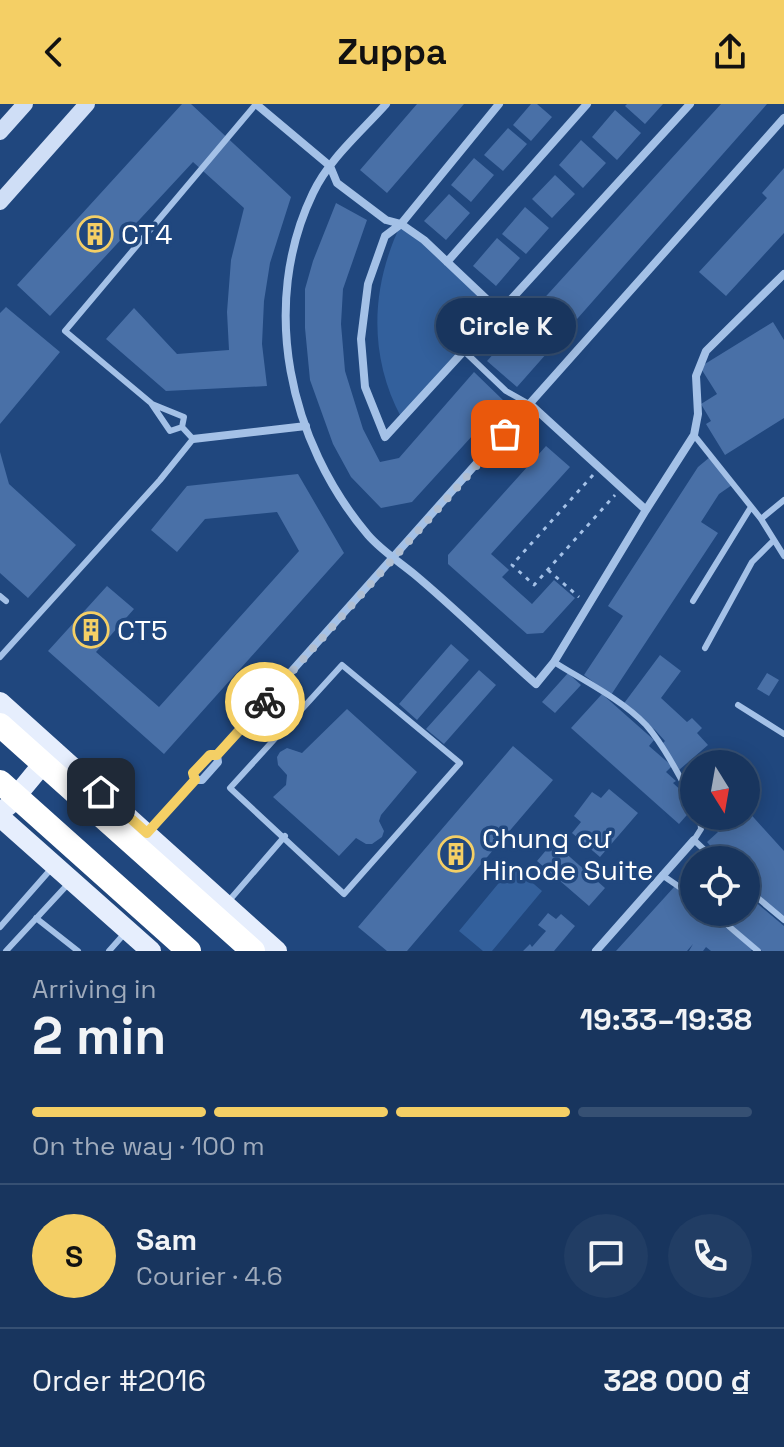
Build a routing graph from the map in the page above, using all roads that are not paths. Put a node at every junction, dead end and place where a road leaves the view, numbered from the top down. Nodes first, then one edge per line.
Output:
1 (25, 104) edge
2 (87, 104) edge
3 (256, 104) edge
4 (386, 104) edge
5 (499, 104) edge
6 (587, 104) edge
7 (690, 104) edge
8 (784, 118) edge
9 (0, 132) edge
10 (330, 166) junction
11 (0, 202) edge
12 (401, 224) junction
13 (447, 262) junction
14 (784, 274) edge
15 (499, 311) junction
16 (463, 350) junction
17 (151, 403) junction
18 (531, 405) junction
19 (306, 426) junction
20 (182, 427) junction
21 (694, 435) junction
22 (193, 439) junction
23 (784, 500) edge
24 (751, 507) junction
25 (646, 510) junction
26 (761, 519) junction
27 (774, 540) junction
28 (784, 556) edge
29 (394, 558) junction
30 (693, 601) dead end
31 (705, 648) dead end
32 (0, 657) edge
33 (554, 662) junction
34 (0, 702) edge
35 (738, 705) dead end
36 (0, 725) edge
37 (784, 734) edge
38 (54, 750) junction
39 (680, 777) edge
40 (0, 782) edge
41 (0, 816) edge
42 (700, 830) edge
43 (147, 833) junction
44 (285, 836) junction
45 (694, 840) junction
46 (700, 846) edge
47 (54, 866) junction
48 (662, 875) junction
49 (71, 881) junction
50 (680, 887) edge
51 (760, 900) edge
52 (226, 904) junction
53 (36, 918) junction
54 (784, 920) edge
55 (729, 926) edge
56 (0, 927) edge
57 (128, 930) junction
58 (6, 951) edge
59 (78, 951) edge
60 (109, 951) edge
61 (151, 951) edge
62 (189, 951) edge
63 (253, 951) edge
64 (277, 951) edge
65 (596, 951) edge
66 (758, 951) edge

1 - 9 main road
2 - 11 main road
3 - 10 street
3 - 17 lane
4 - 10 street
5 - 12 street
6 - 13 street
7 - 15 street
8 - 18 street
10 - 12 street
10 - 19 street
12 - 13 street
12 - 16 street
13 - 15 street
14 - 21 street
15 - 16 street
16 - 18 lane
17 - 20 lane
17 - 20 lane
18 - 25 street
18 - 29 street
19 - 22 street
19 - 29 street
20 - 22 lane
21 - 24 lane
21 - 25 street
22 - 32 lane
23 - 26 lane
24 - 26 lane
24 - 30 lane
25 - 33 street
26 - 27 lane
27 - 28 lane
27 - 31 lane
29 - 33 street
29 - 43 street
33 - 39 lane
34 - 38 main road
35 - 37 lane
36 - 63 highway, bridge
38 - 41 main road
38 - 43 main road
40 - 62 highway, bridge
41 - 47 main road
42 - 45 lane
43 - 52 main road
44 - 44 lane
44 - 52 lane
45 - 46 lane
45 - 48 street
47 - 49 main road
47 - 56 lane
48 - 50 lane
48 - 65 street
49 - 53 lane
49 - 57 main road
51 - 54 lane
52 - 64 main road
53 - 58 lane
53 - 59 lane
55 - 66 lane
57 - 60 lane
57 - 61 main road

